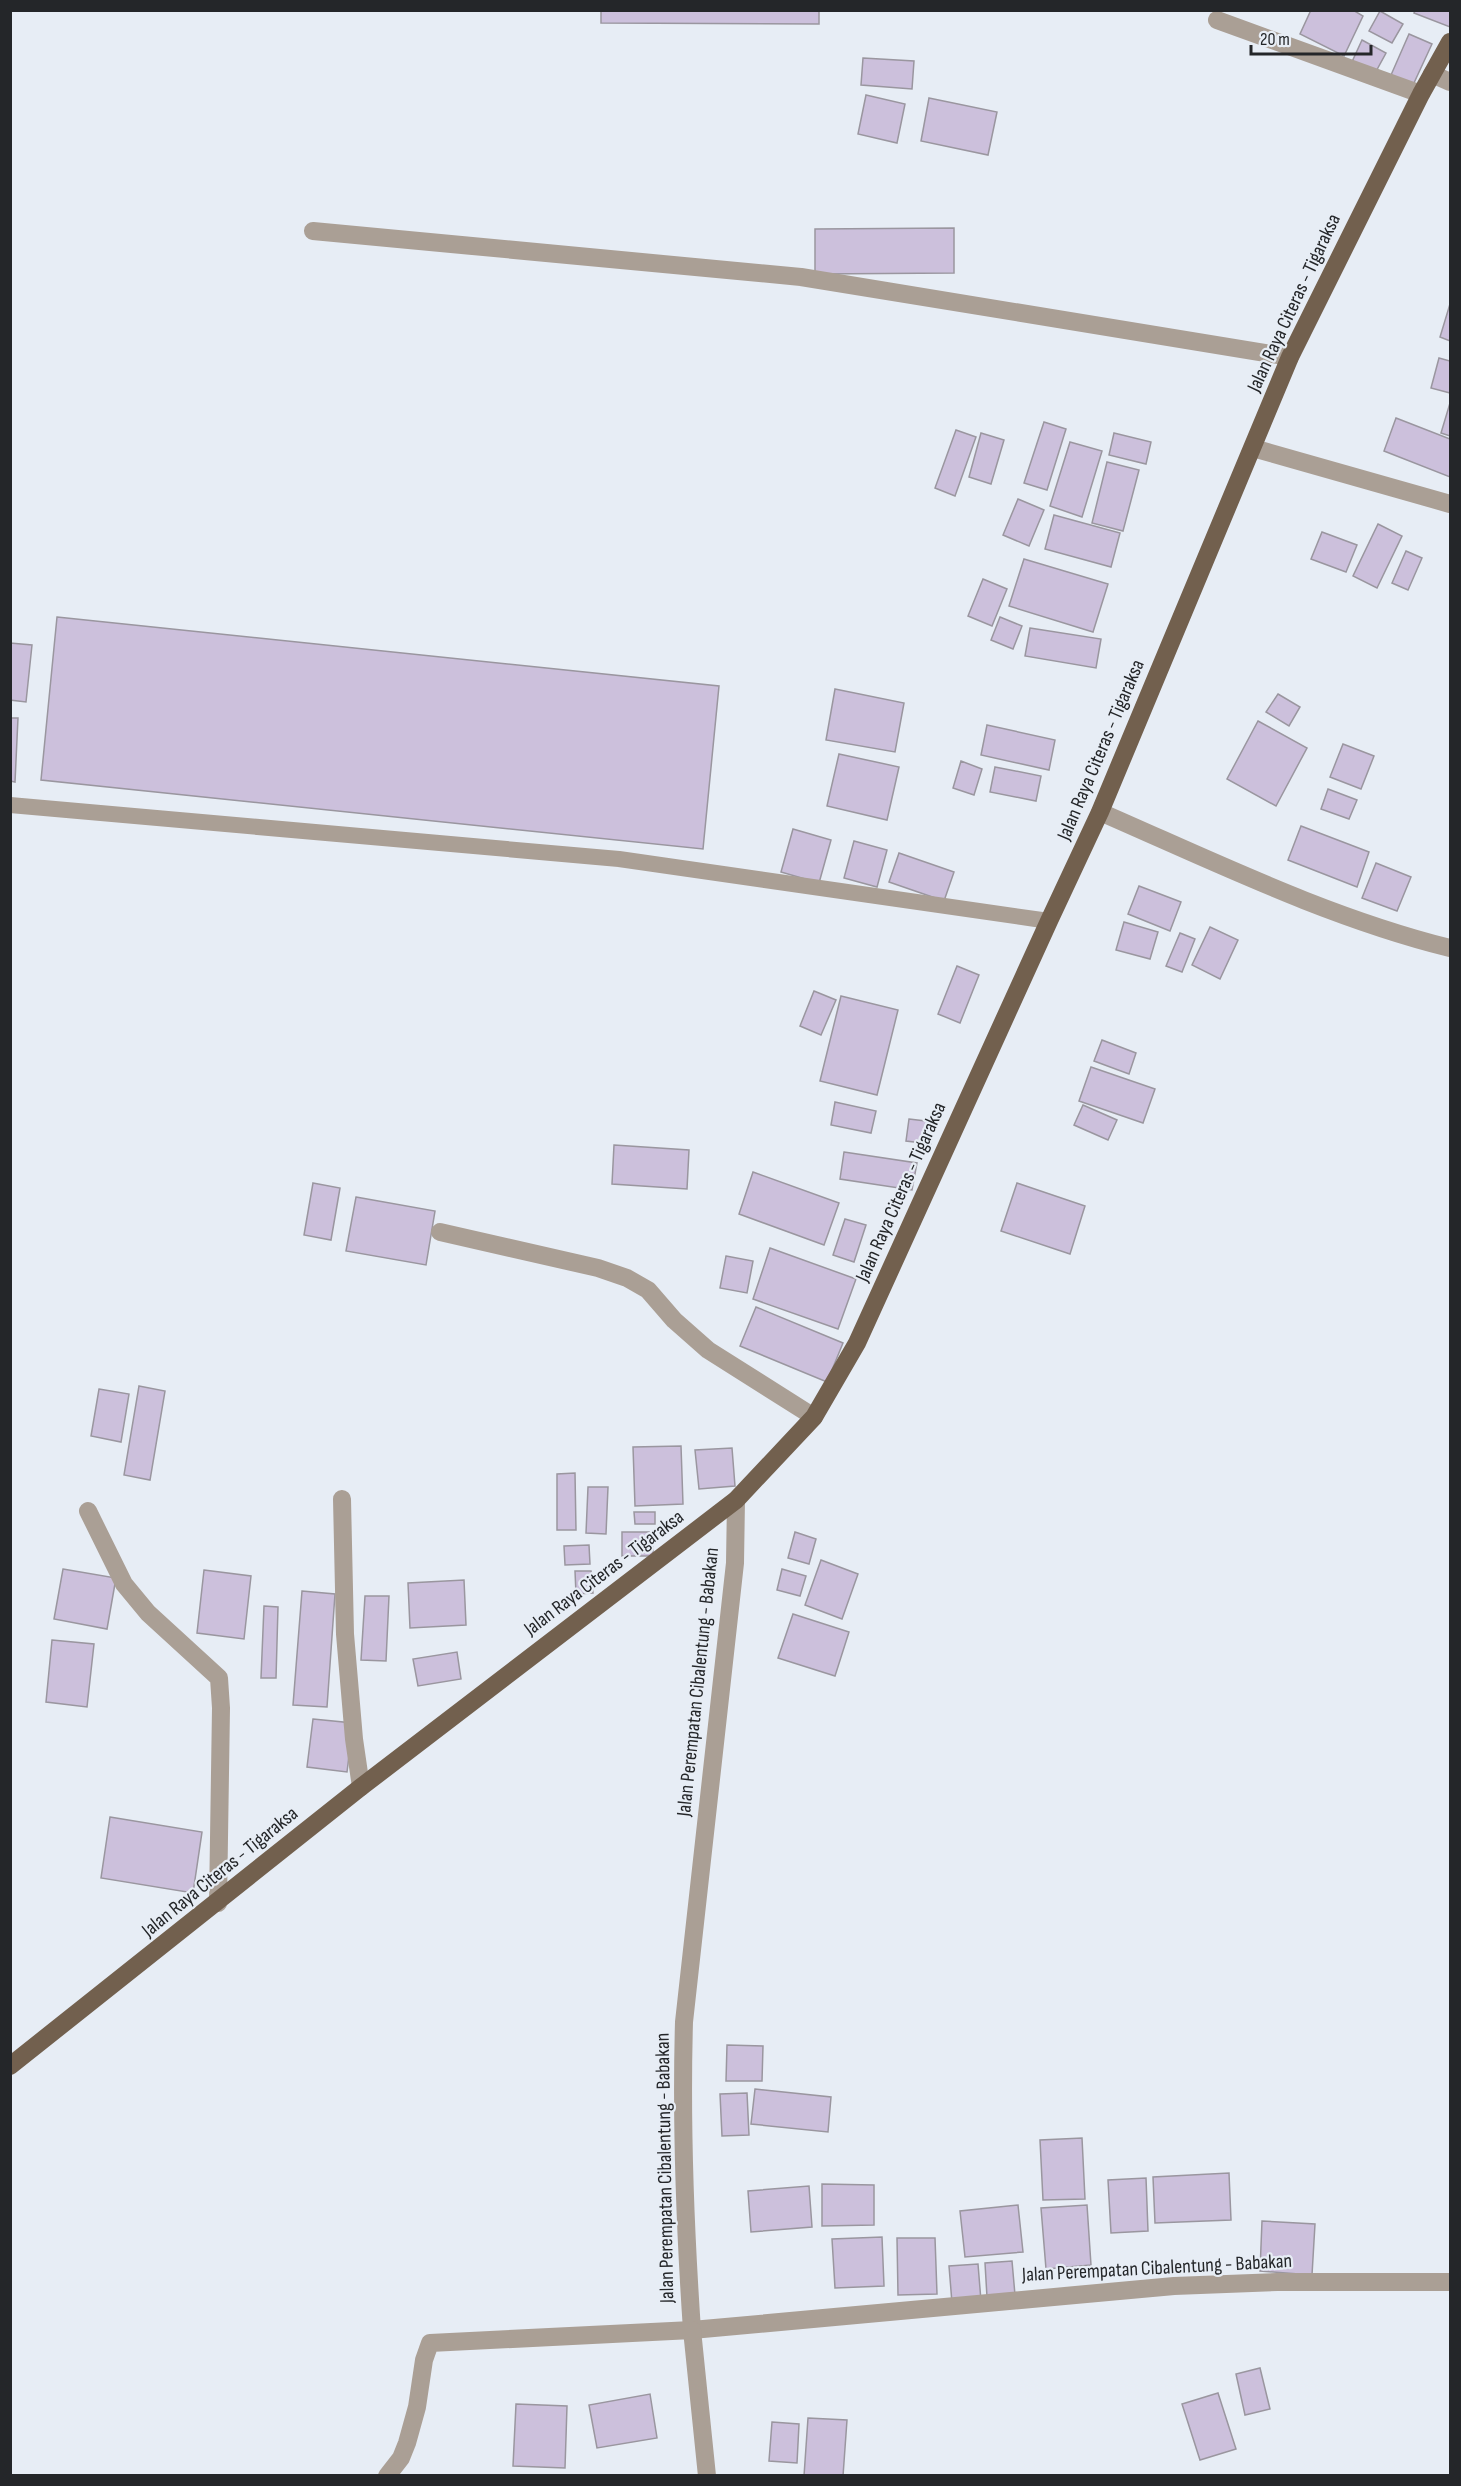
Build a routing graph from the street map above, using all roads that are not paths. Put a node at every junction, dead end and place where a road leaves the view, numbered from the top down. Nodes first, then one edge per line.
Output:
1 (1217, 20) dead end
2 (1450, 42) edge
3 (1432, 74) junction
4 (1450, 82) edge
5 (1421, 94) junction
6 (313, 231) dead end
7 (1290, 357) junction
8 (1253, 448) junction
9 (1450, 504) edge
10 (10, 805) edge
11 (1100, 812) junction
12 (1048, 921) junction
13 (1450, 948) edge
14 (440, 1232) dead end
15 (814, 1417) junction
16 (342, 1499) dead end
17 (736, 1500) junction
18 (88, 1511) dead end
19 (361, 1787) junction
20 (218, 1903) junction
21 (10, 2067) edge
22 (1450, 2282) edge
23 (692, 2330) junction
24 (387, 2475) edge
25 (707, 2475) edge

1 - 5 street
2 - 3 main road, Jalan Raya Citeras - Tigaraksa
3 - 4 street
3 - 5 main road, Jalan Raya Citeras - Tigaraksa
5 - 7 main road, Jalan Raya Citeras - Tigaraksa
6 - 7 street
7 - 8 main road, Jalan Raya Citeras - Tigaraksa
8 - 9 street
8 - 11 main road, Jalan Raya Citeras - Tigaraksa
10 - 12 lane
11 - 12 main road, Jalan Raya Citeras - Tigaraksa
11 - 13 street
12 - 15 main road, Jalan Raya Citeras - Tigaraksa
14 - 15 street
15 - 17 main road, Jalan Raya Citeras - Tigaraksa
16 - 19 street
17 - 19 main road, Jalan Raya Citeras - Tigaraksa
17 - 23 street, Jalan Perempatan Cibalentung - Babakan
18 - 20 street
19 - 20 main road, Jalan Raya Citeras - Tigaraksa
20 - 21 main road, Jalan Raya Citeras - Tigaraksa
22 - 23 street, Jalan Perempatan Cibalentung - Babakan
23 - 24 street
23 - 25 street

